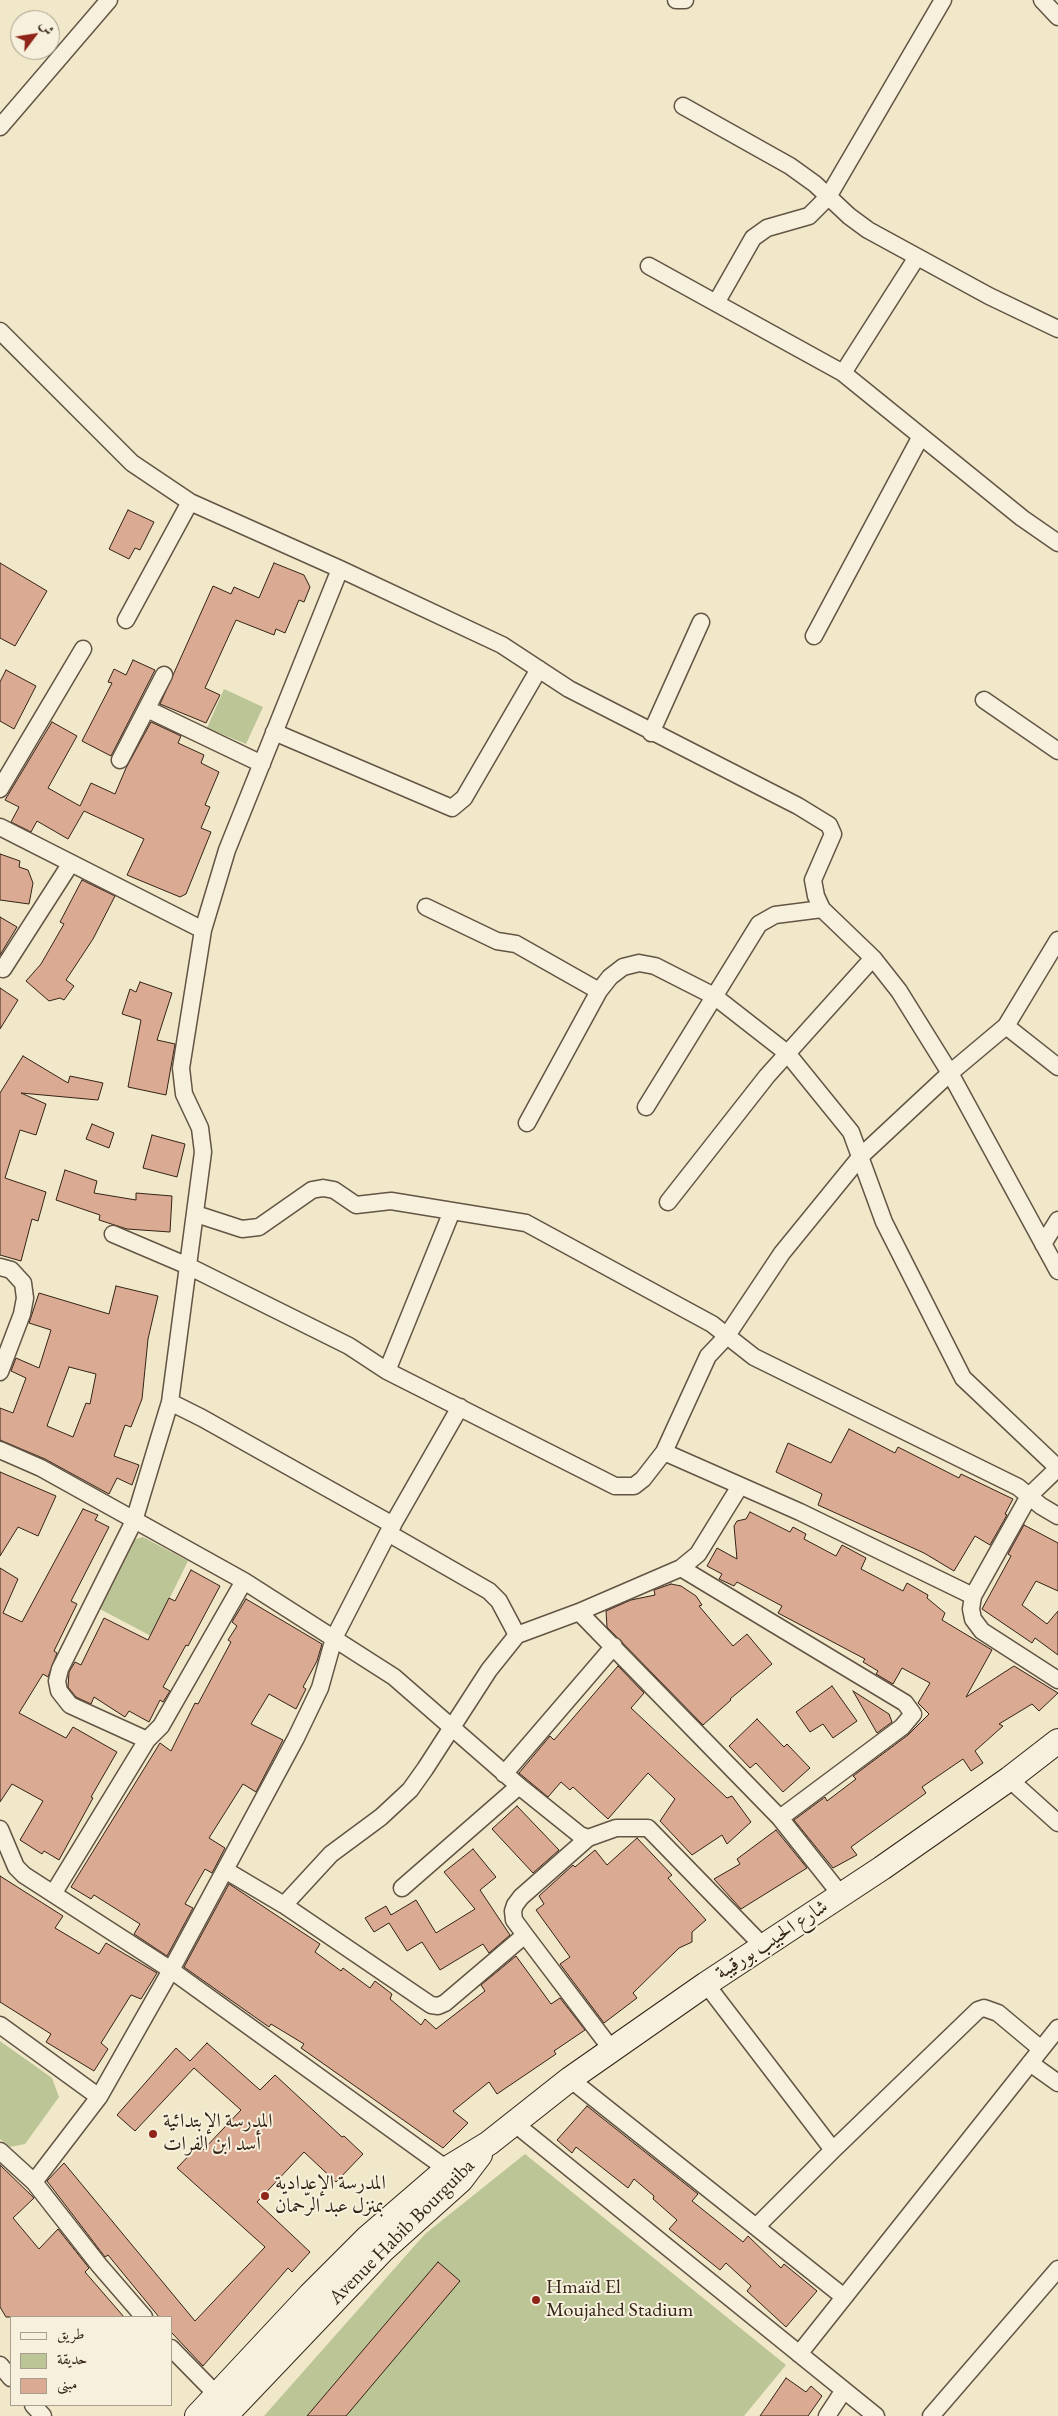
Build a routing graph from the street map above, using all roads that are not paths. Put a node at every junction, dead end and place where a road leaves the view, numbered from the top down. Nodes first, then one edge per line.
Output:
1 (109, 0) edge
2 (676, 0) edge
3 (685, 0) edge
4 (943, 0) edge
5 (1042, 0) edge
6 (1058, 16) edge
7 (683, 106) dead end
8 (0, 127) edge
9 (828, 197) junction
10 (917, 257) junction
11 (649, 266) dead end
12 (716, 303) junction
13 (1058, 329) edge
14 (0, 331) edge
15 (843, 373) junction
16 (921, 436) junction
17 (190, 502) junction
18 (1058, 543) edge
19 (340, 569) junction
20 (126, 620) dead end
21 (702, 622) dead end
22 (814, 636) dead end
23 (83, 649) dead end
24 (539, 669) junction
25 (164, 675) dead end
26 (984, 700) dead end
27 (147, 708) junction
28 (274, 732) junction
29 (651, 732) junction
30 (1058, 751) edge
31 (120, 760) dead end
32 (262, 764) junction
33 (0, 789) edge
34 (0, 828) edge
35 (71, 863) junction
36 (426, 907) dead end
37 (822, 909) junction
38 (203, 930) junction
39 (1058, 940) edge
40 (873, 958) junction
41 (3, 969) dead end
42 (599, 991) junction
43 (714, 996) junction
44 (1006, 1026) junction
45 (787, 1054) junction
46 (1058, 1067) edge
47 (950, 1073) junction
48 (646, 1107) dead end
49 (527, 1123) dead end
50 (861, 1156) junction
51 (668, 1202) dead end
52 (452, 1211) junction
53 (196, 1214) junction
54 (1058, 1220) edge
55 (113, 1234) dead end
56 (1043, 1244) junction
57 (188, 1266) junction
58 (0, 1267) edge
59 (1058, 1272) edge
60 (726, 1337) junction
61 (388, 1371) junction
62 (0, 1372) edge
63 (170, 1402) junction
64 (460, 1407) junction
65 (0, 1450) edge
66 (664, 1452) junction
67 (1058, 1468) edge
68 (740, 1486) junction
69 (1029, 1496) junction
70 (1058, 1516) edge
71 (134, 1521) junction
72 (391, 1529) junction
73 (681, 1568) junction
74 (244, 1581) junction
75 (973, 1596) junction
76 (579, 1612) junction
77 (517, 1635) junction
78 (334, 1638) junction
79 (614, 1646) junction
80 (1058, 1680) edge
81 (453, 1727) junction
82 (147, 1740) junction
83 (1058, 1741) edge
84 (504, 1774) junction
85 (1009, 1779) junction
86 (519, 1786) junction
87 (780, 1818) junction
88 (1058, 1822) edge
89 (0, 1829) edge
90 (588, 1838) junction
91 (225, 1870) junction
92 (402, 1888) dead end
93 (53, 1894) junction
94 (841, 1895) junction
95 (284, 1904) junction
96 (525, 1935) junction
97 (762, 1946) junction
98 (171, 1970) junction
99 (706, 1984) junction
100 (0, 2025) edge
101 (1058, 2028) edge
102 (1041, 2049) junction
103 (612, 2050) junction
104 (1030, 2063) junction
105 (570, 2079) junction
106 (1058, 2083) edge
107 (99, 2098) junction
108 (514, 2123) junction
109 (489, 2143) joint
110 (833, 2150) junction
111 (0, 2151) edge
112 (454, 2174) junction
113 (34, 2182) junction
114 (756, 2227) junction
115 (1058, 2269) edge
116 (844, 2297) junction
117 (143, 2316) edge
118 (172, 2349) edge
119 (799, 2354) junction
120 (0, 2365) edge
121 (10, 2377) edge
122 (844, 2390) junction
123 (34, 2406) edge
124 (225, 2407) edge
125 (43, 2416) edge
126 (197, 2416) edge
127 (827, 2416) edge
128 (876, 2416) edge
129 (931, 2416) edge

1 - 8 street
2 - 3 street
4 - 9 street
5 - 6 street
7 - 9 street
9 - 10 street
9 - 12 street
10 - 13 street
10 - 15 street
11 - 12 street
12 - 15 street
14 - 17 street
15 - 16 street
16 - 18 street
16 - 22 street
17 - 19 street
17 - 20 street
19 - 24 street
19 - 28 street
21 - 29 street
23 - 33 street
24 - 28 street
24 - 29 street
25 - 27 street
26 - 30 street
27 - 31 street
27 - 32 street
28 - 32 street
29 - 37 street
32 - 38 street
34 - 35 street
35 - 38 street
35 - 41 street
36 - 42 street
37 - 40 street
37 - 43 street
38 - 53 street
39 - 44 street
40 - 45 street
40 - 47 street
42 - 43 street
42 - 49 street
43 - 45 street
43 - 48 street
44 - 46 street
44 - 47 street
45 - 50 street
45 - 51 street
47 - 50 street
47 - 56 street
50 - 60 street
50 - 67 street
52 - 53 street
52 - 60 street
52 - 61 street
53 - 57 street
54 - 56 street
55 - 57 street
56 - 59 street
57 - 61 street
57 - 63 street
58 - 62 street
60 - 66 street
60 - 69 street
61 - 64 street
63 - 71 street
63 - 72 street
64 - 66 street
64 - 72 street
65 - 71 street
66 - 68 street
67 - 69 street
68 - 73 street
68 - 75 street
69 - 70 street
69 - 75 street
71 - 74 street
71 - 82 street
72 - 77 street
72 - 78 street
73 - 76 street
73 - 87 street
74 - 78 street
74 - 82 street
75 - 80 street
76 - 77 street
76 - 79 street
77 - 81 street
78 - 81 street
78 - 91 street
79 - 84 street
79 - 87 street
81 - 84 street
81 - 95 street
82 - 93 street
83 - 85 street, شارع الحبيب بورقيبة
84 - 86 street
85 - 88 street
85 - 94 street, شارع الحبيب بورقيبة
86 - 90 street
86 - 92 street
87 - 94 street
89 - 93 street
90 - 96 street
90 - 97 street
91 - 95 street
91 - 98 street
93 - 98 street
94 - 97 street, شارع الحبيب بورقيبة
95 - 96 street
96 - 103 street
97 - 99 street, شارع الحبيب بورقيبة
98 - 107 street
98 - 112 street
99 - 103 street, شارع الحبيب بورقيبة
99 - 110 street
100 - 107 street
101 - 102 street
102 - 104 street
102 - 110 street
103 - 105 street, شارع الحبيب بورقيبة
104 - 106 street
104 - 116 street
105 - 108 street, شارع الحبيب بورقيبة
105 - 114 street
107 - 113 street
108 - 109 street, شارع الحبيب بورقيبة
108 - 119 street
109 - 112 street, Avenue Habib Bourguiba
110 - 114 street
111 - 113 street
112 - 124 street, Avenue Habib Bourguiba
113 - 117 street
114 - 116 street
115 - 129 street
116 - 119 street
118 - 124 street
119 - 122 street
120 - 121 street
122 - 127 street
122 - 128 street
123 - 125 street
124 - 126 street, Avenue Habib Bourguiba

